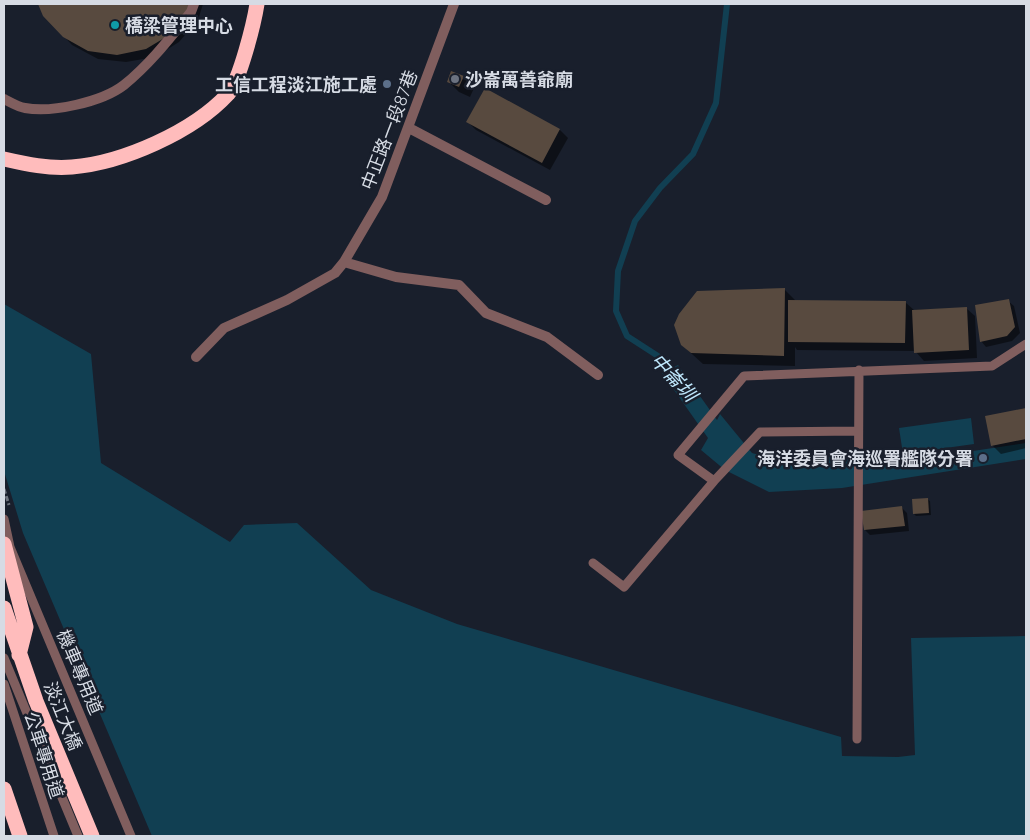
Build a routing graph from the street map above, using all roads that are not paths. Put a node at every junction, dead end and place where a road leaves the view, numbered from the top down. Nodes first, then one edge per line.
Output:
1 (194, 4) edge
2 (257, 4) edge
3 (454, 4) edge
4 (4, 99) edge
5 (409, 128) junction
6 (4, 159) edge
7 (546, 200) dead end
8 (344, 262) junction
9 (1026, 344) edge
10 (196, 357) dead end
11 (859, 370) junction
12 (598, 375) dead end
13 (858, 431) junction
14 (714, 481) junction
15 (4, 519) edge
16 (4, 544) edge
17 (593, 563) dead end
18 (4, 608) edge
19 (19, 655) junction
20 (4, 658) edge
21 (4, 684) edge
22 (857, 739) dead end
23 (4, 789) edge
24 (20, 836) edge
25 (54, 836) edge
26 (78, 836) edge
27 (92, 836) edge
28 (131, 836) edge

1 - 4 street
2 - 6 highway
3 - 5 street, 中正路一段87巷
5 - 7 street
5 - 8 street, 中正路一段87巷
8 - 10 street, 中正路一段87巷
8 - 12 street
9 - 11 lane
11 - 13 lane
11 - 14 lane
13 - 14 lane
13 - 22 lane
14 - 17 lane
15 - 28 lane, 機車專用道
16 - 19 highway
18 - 19 highway, 淡江大橋
19 - 27 highway, 淡江大橋
20 - 26 lane, 公車專用道
21 - 25 lane, 公車專用道
23 - 24 highway

